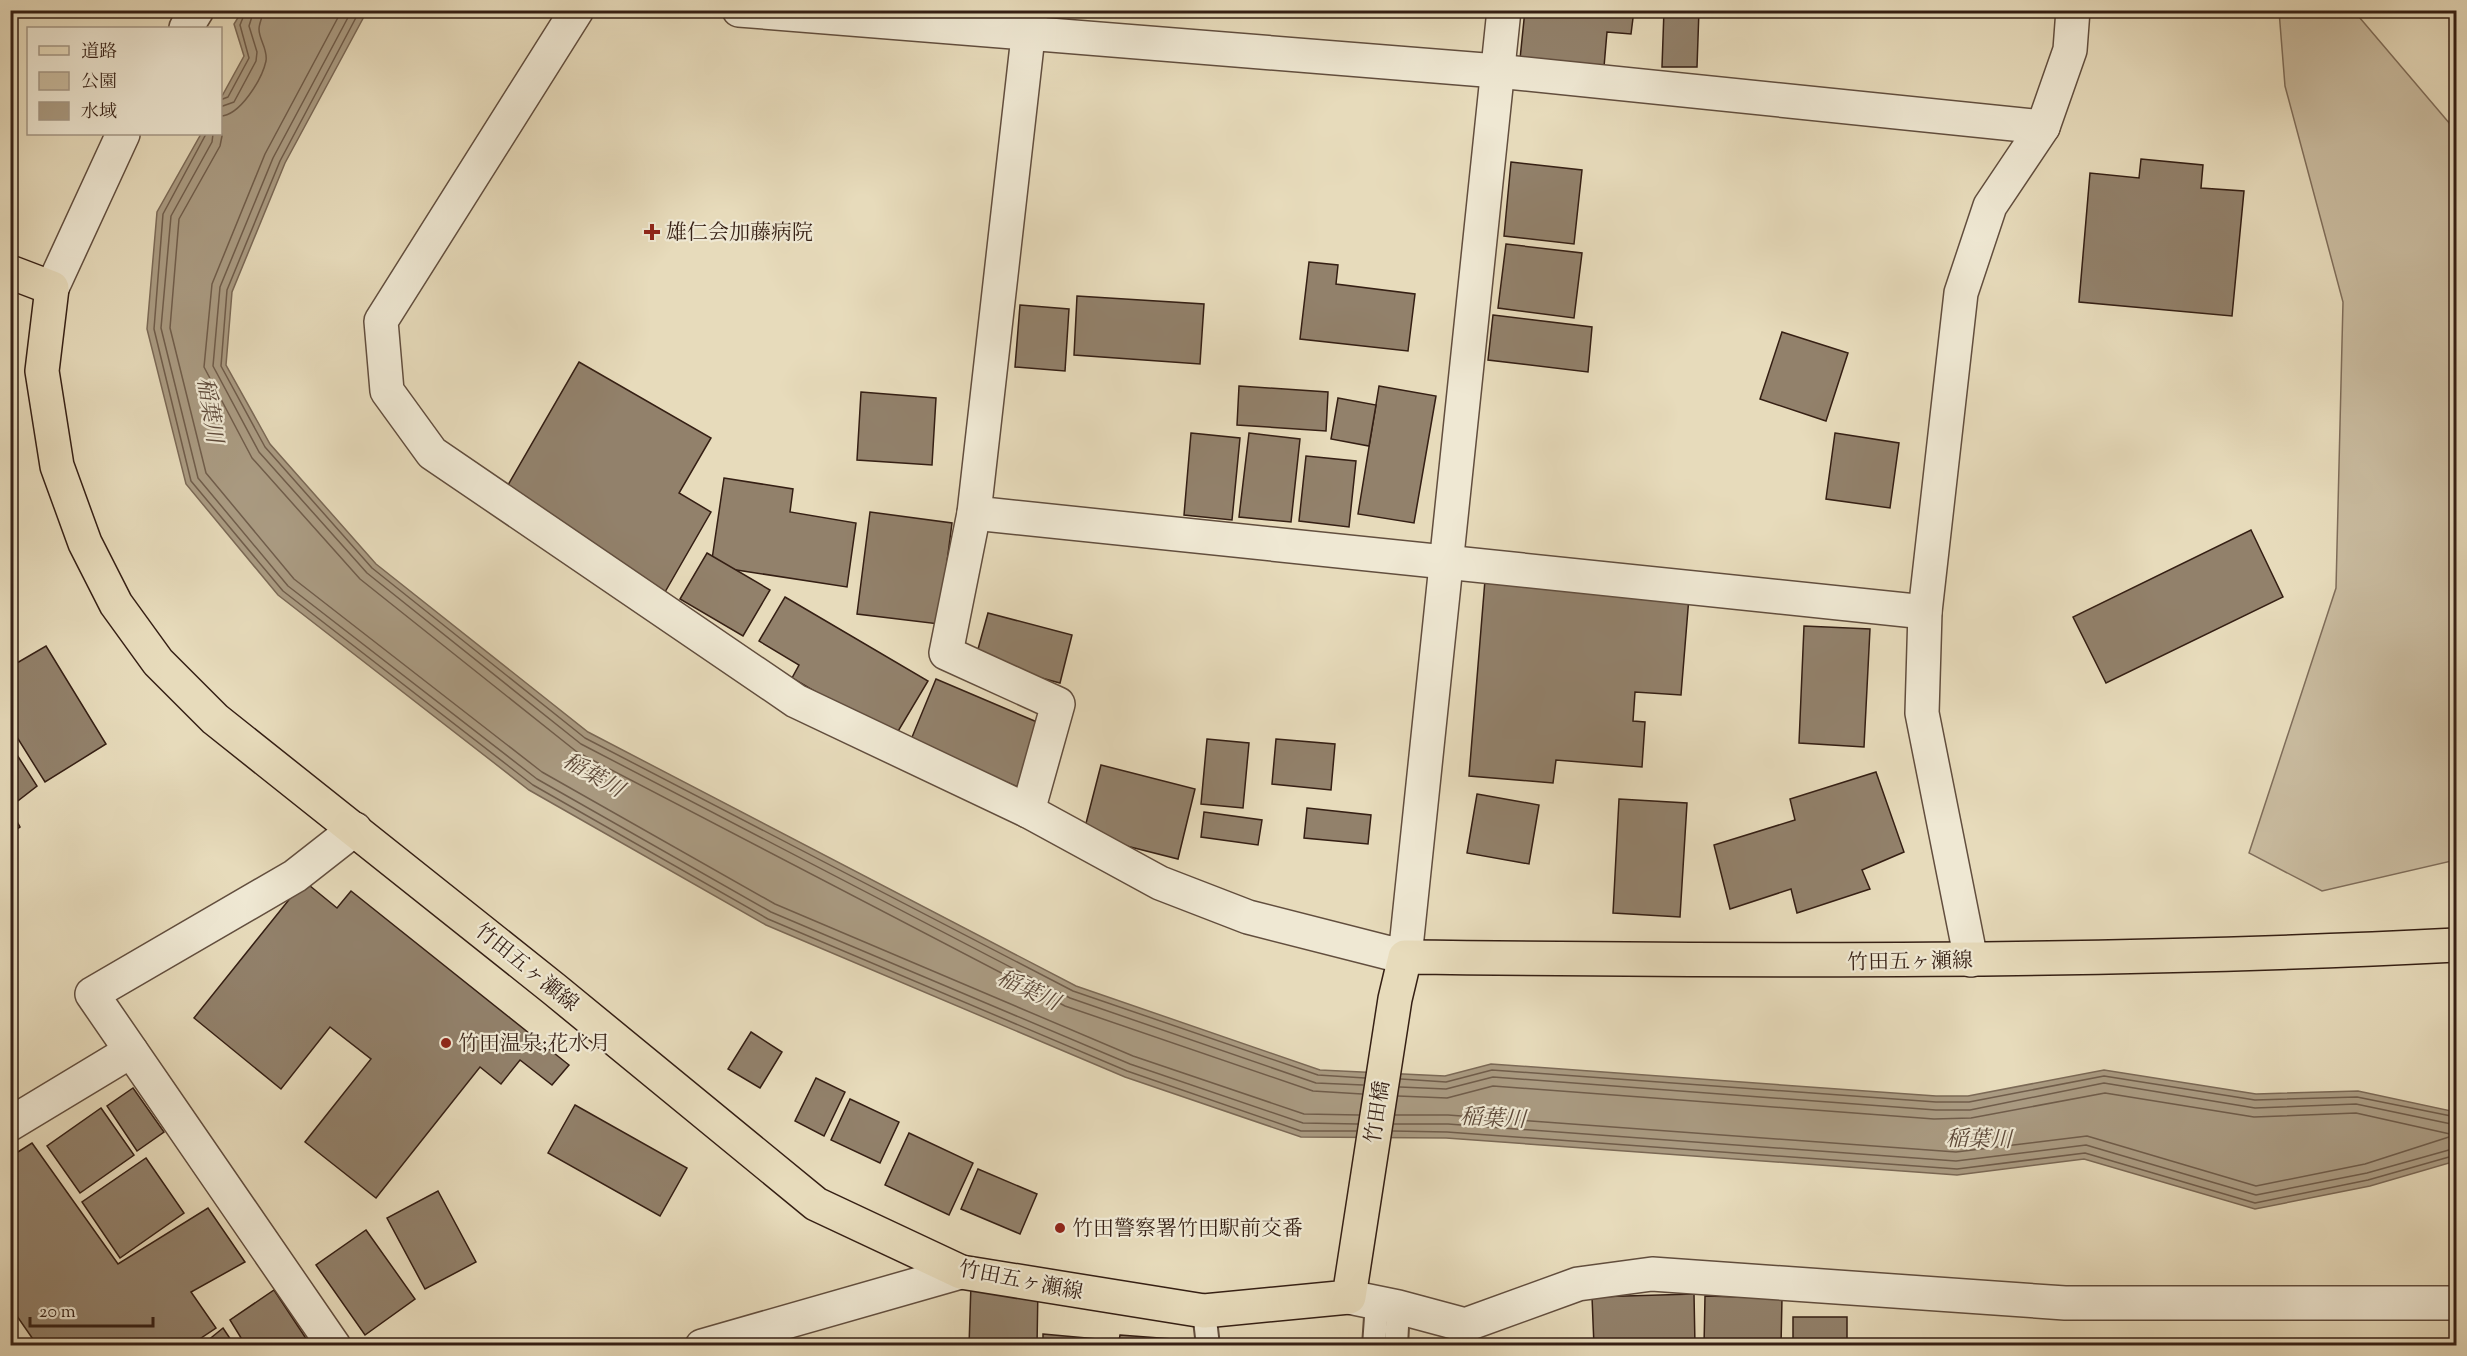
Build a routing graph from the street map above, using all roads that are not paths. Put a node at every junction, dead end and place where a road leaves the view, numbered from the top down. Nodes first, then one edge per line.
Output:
1 (197, 10) edge
2 (576, 10) edge
3 (739, 10) edge
4 (1504, 10) edge
5 (2073, 10) edge
6 (1030, 21) edge
7 (187, 27) edge
8 (1497, 71) junction
9 (2043, 127) junction
10 (123, 135) edge
11 (10, 272) edge
12 (52, 288) junction
13 (974, 513) junction
14 (1446, 562) junction
15 (1925, 612) junction
16 (1028, 811) junction
17 (355, 829) junction
18 (2457, 945) edge
19 (1405, 957) junction
20 (1971, 960) junction
21 (131, 1051) junction
22 (10, 1124) edge
23 (961, 1272) junction
24 (1375, 1302) junction
25 (2457, 1303) edge
26 (1204, 1311) junction
27 (334, 1346) edge
28 (702, 1346) edge
29 (1208, 1346) edge
30 (1374, 1346) edge
31 (1396, 1346) edge

1 - 7 street
2 - 16 street
3 - 6 street
4 - 8 street
5 - 9 street
6 - 8 street
6 - 13 street
8 - 9 street
8 - 14 street
9 - 15 street
10 - 12 street
11 - 12 main road
12 - 17 main road, 竹田五ヶ瀬線
13 - 14 street
13 - 16 street
14 - 15 street
14 - 19 street
15 - 20 street
16 - 19 street
17 - 21 street
17 - 23 main road, 竹田五ヶ瀬線
18 - 20 main road, 竹田五ヶ瀬線
19 - 20 main road, 竹田五ヶ瀬線
19 - 24 main road, 竹田橋
21 - 22 street
21 - 27 street
23 - 26 main road, 竹田五ヶ瀬線
23 - 28 street
24 - 25 street
24 - 26 main road, 竹田五ヶ瀬線
24 - 30 lane
24 - 31 lane
26 - 29 lane

